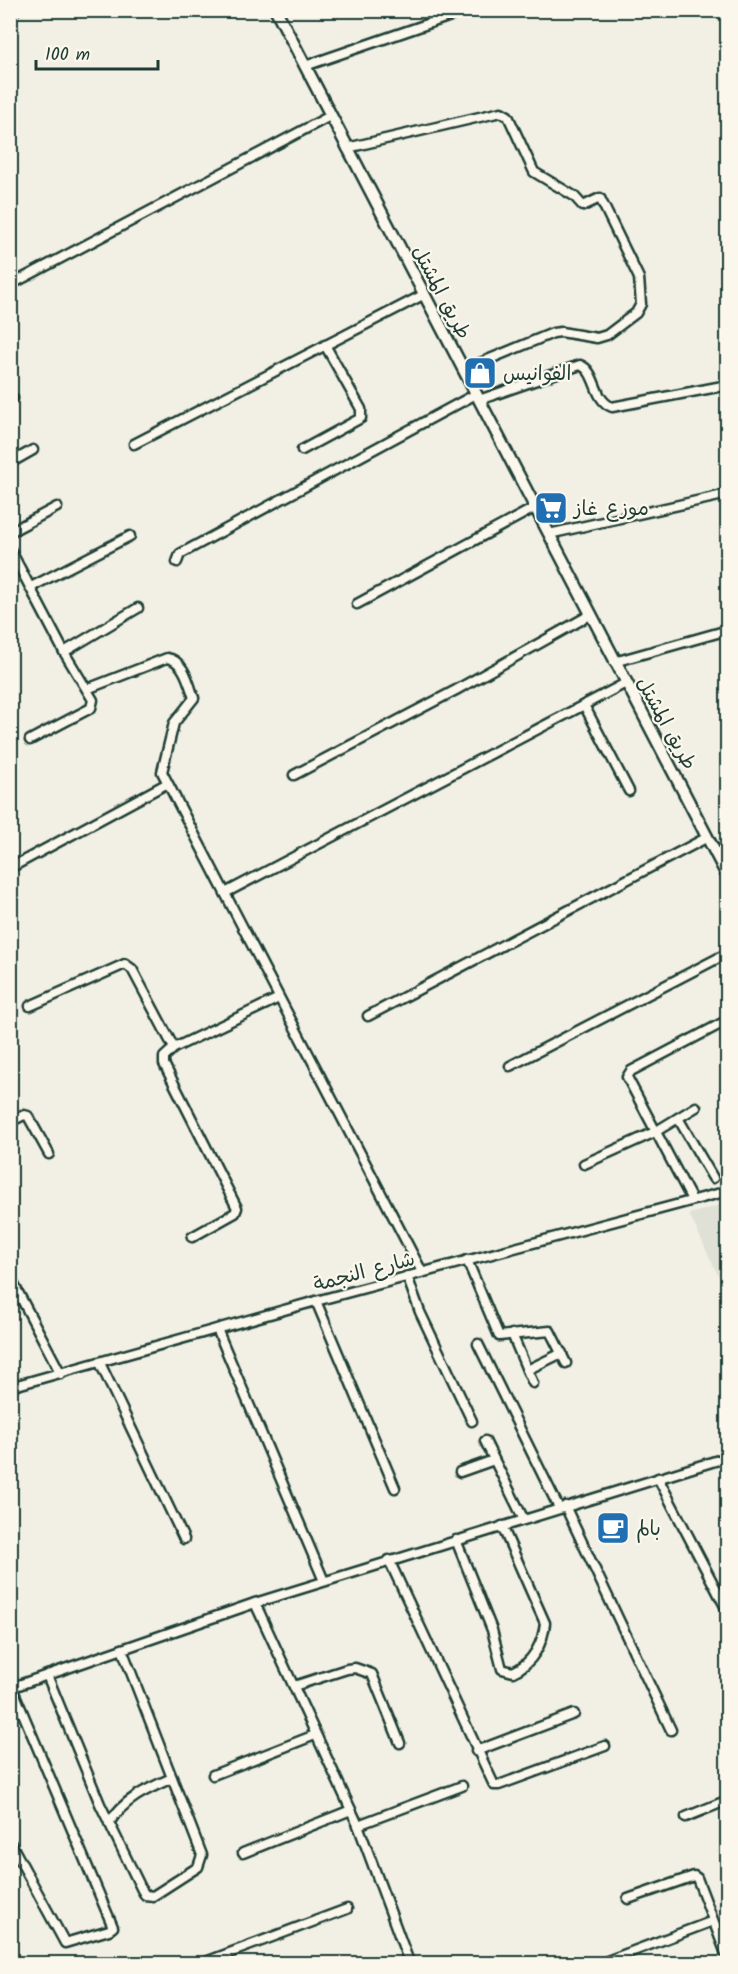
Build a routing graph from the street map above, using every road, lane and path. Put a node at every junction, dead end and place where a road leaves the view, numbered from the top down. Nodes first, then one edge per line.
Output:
1 (16, 10) edge
2 (276, 10) edge
3 (468, 10) edge
4 (10, 13) edge
5 (305, 66) junction
6 (330, 116) junction
7 (346, 148) junction
8 (10, 285) edge
9 (423, 295) junction
10 (325, 345) junction
11 (463, 369) junction
12 (728, 385) edge
13 (477, 397) junction
14 (134, 444) dead end
15 (33, 450) dead end
16 (302, 450) dead end
17 (10, 463) edge
18 (728, 494) edge
19 (57, 507) dead end
20 (536, 507) junction
21 (10, 532) edge
22 (549, 534) junction
23 (130, 536) dead end
24 (10, 549) edge
25 (177, 562) dead end
26 (31, 587) junction
27 (357, 604) dead end
28 (138, 608) dead end
29 (590, 615) junction
30 (728, 630) edge
31 (64, 652) junction
32 (614, 662) junction
33 (624, 684) junction
34 (87, 689) junction
35 (584, 705) junction
36 (30, 740) dead end
37 (294, 775) dead end
38 (166, 784) junction
39 (629, 791) dead end
40 (706, 838) junction
41 (10, 868) edge
42 (728, 877) edge
43 (225, 893) junction
44 (728, 953) edge
45 (279, 998) junction
46 (30, 1006) dead end
47 (368, 1016) dead end
48 (728, 1020) edge
49 (174, 1048) junction
50 (510, 1066) dead end
51 (696, 1107) dead end
52 (678, 1118) junction
53 (10, 1122) edge
54 (655, 1132) junction
55 (49, 1154) dead end
56 (584, 1164) dead end
57 (713, 1178) dead end
58 (728, 1191) edge
59 (692, 1200) junction
60 (192, 1237) dead end
61 (467, 1260) junction
62 (422, 1272) junction
63 (407, 1276) junction
64 (10, 1277) edge
65 (316, 1301) junction
66 (217, 1329) junction
67 (512, 1334) junction
68 (478, 1344) dead end
69 (562, 1353) junction
70 (566, 1362) dead end
71 (100, 1363) junction
72 (527, 1370) junction
73 (61, 1374) junction
74 (533, 1383) dead end
75 (10, 1387) edge
76 (472, 1421) dead end
77 (485, 1441) dead end
78 (728, 1456) edge
79 (494, 1460) junction
80 (460, 1472) dead end
81 (658, 1478) junction
82 (395, 1488) dead end
83 (562, 1507) junction
84 (523, 1518) junction
85 (502, 1526) junction
86 (184, 1539) dead end
87 (456, 1540) junction
88 (389, 1560) junction
89 (324, 1581) junction
90 (255, 1603) junction
91 (728, 1612) edge
92 (122, 1649) junction
93 (47, 1675) junction
94 (11, 1686) edge
95 (294, 1686) junction
96 (574, 1713) dead end
97 (671, 1730) dead end
98 (315, 1735) junction
99 (400, 1743) dead end
100 (605, 1746) dead end
101 (476, 1751) junction
102 (213, 1775) dead end
103 (172, 1778) junction
104 (462, 1785) dead end
105 (728, 1800) edge
106 (351, 1810) junction
107 (686, 1817) dead end
108 (109, 1823) junction
109 (358, 1825) junction
110 (10, 1842) edge
111 (243, 1853) dead end
112 (628, 1899) dead end
113 (347, 1908) dead end
114 (713, 1922) junction
115 (728, 1959) edge
116 (409, 1962) edge
117 (200, 1964) edge
118 (599, 1964) edge

1 - 4 street
2 - 5 main road, طريق المشتل
3 - 5 street
5 - 6 main road, طريق المشتل
6 - 7 main road, طريق المشتل
6 - 8 street
7 - 9 main road, طريق المشتل
7 - 11 street
9 - 10 street
9 - 11 main road, طريق المشتل
10 - 14 street
10 - 16 street
11 - 13 main road, طريق المشتل
12 - 13 street
13 - 20 main road, طريق المشتل
13 - 25 street
15 - 17 street
18 - 22 street
19 - 21 street
20 - 22 main road, طريق المشتل
20 - 27 street
22 - 29 main road, طريق المشتل
23 - 26 street
24 - 26 street
26 - 31 street
28 - 31 street
29 - 32 main road, طريق المشتل
29 - 37 street
30 - 32 street
31 - 34 street
32 - 33 main road, طريق المشتل
33 - 35 street
33 - 40 main road, طريق المشتل
34 - 36 street
34 - 38 street
35 - 39 street
35 - 43 street
38 - 41 street
38 - 43 street
40 - 42 main road, طريق المشتل
40 - 47 street
43 - 45 street
44 - 50 street
45 - 49 street
45 - 62 street
46 - 49 street
48 - 54 street
49 - 60 street
51 - 52 street
52 - 54 street
52 - 57 street
53 - 55 street
54 - 56 street
54 - 59 street
58 - 59 street, شارع النجمة
59 - 61 street, شارع النجمة
61 - 62 street, شارع النجمة
61 - 67 street
62 - 63 street, شارع النجمة
63 - 65 street, شارع النجمة
63 - 76 street
64 - 73 street
65 - 66 street, شارع النجمة
65 - 82 street
66 - 71 street, شارع النجمة
66 - 89 street
67 - 69 street
67 - 72 street
68 - 83 street
69 - 70 street
69 - 72 street
71 - 73 street, شارع النجمة
71 - 86 street
72 - 74 street
73 - 75 street, شارع النجمة
77 - 79 street
78 - 81 street
79 - 80 street
79 - 84 street
81 - 83 street
81 - 91 street
83 - 84 street
83 - 97 street
84 - 85 street
85 - 87 street
85 - 87 street
87 - 88 street
88 - 89 street
88 - 101 street
89 - 90 street
90 - 92 street
90 - 95 street
92 - 93 street
92 - 103 street
93 - 94 street
93 - 108 street
94 - 110 street
95 - 98 street
95 - 99 street
96 - 101 street
98 - 102 street
98 - 106 street
100 - 101 street
103 - 108 street
103 - 108 street
104 - 109 street
105 - 107 street
106 - 109 street
106 - 111 street
109 - 116 street
112 - 114 street
113 - 117 street
114 - 115 street
114 - 118 street

